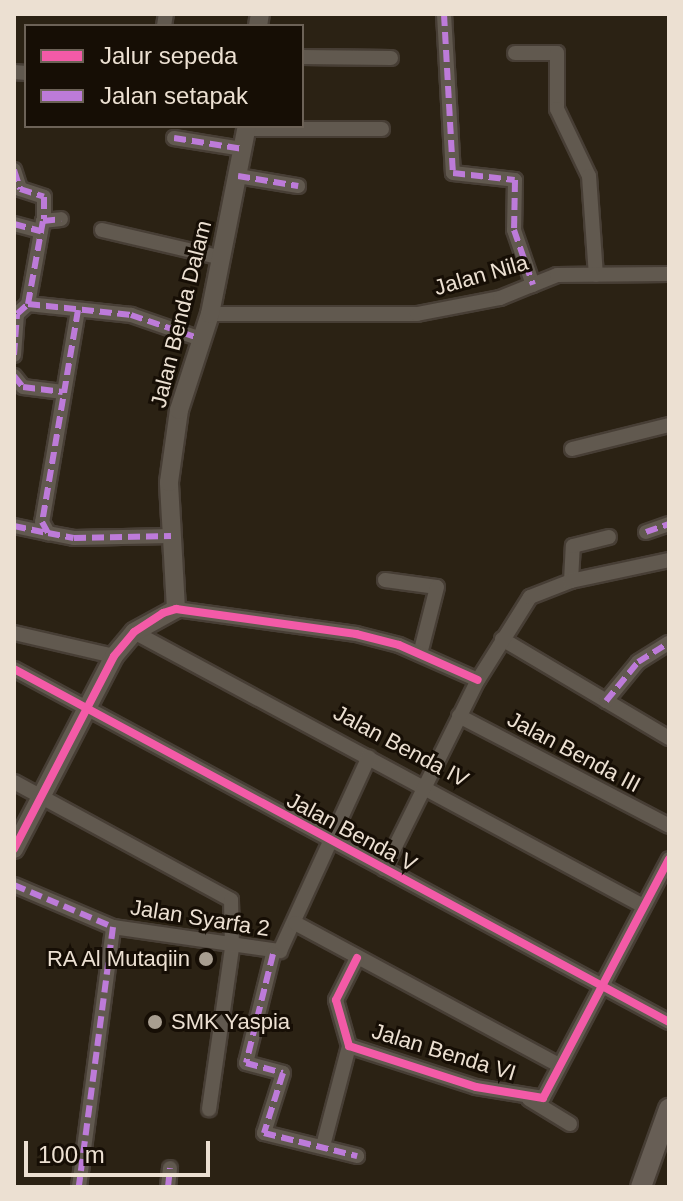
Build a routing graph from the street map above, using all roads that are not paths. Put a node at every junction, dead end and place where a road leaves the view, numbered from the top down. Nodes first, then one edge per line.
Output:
1 (444, 14) edge
2 (515, 53) dead end
3 (304, 57) edge
4 (391, 58) dead end
5 (247, 128) edge
6 (304, 128) edge
7 (382, 129) dead end
8 (174, 138) dead end
9 (243, 149) junction
10 (14, 170) edge
11 (238, 176) junction
12 (298, 186) dead end
13 (61, 219) dead end
14 (14, 224) edge
15 (42, 225) junction
16 (102, 230) dead end
17 (222, 258) junction
18 (669, 274) edge
19 (596, 275) junction
20 (533, 285) junction
21 (28, 304) junction
22 (78, 310) junction
23 (210, 314) junction
24 (198, 338) junction
25 (14, 355) edge
26 (14, 376) edge
27 (63, 392) junction
28 (669, 425) edge
29 (572, 449) dead end
30 (669, 524) edge
31 (14, 526) edge
32 (646, 532) dead end
33 (48, 533) junction
34 (171, 536) junction
35 (609, 537) dead end
36 (669, 560) edge
37 (385, 580) dead end
38 (571, 581) junction
39 (176, 609) junction
40 (134, 632) junction
41 (14, 633) edge
42 (502, 639) junction
43 (669, 643) edge
44 (420, 654) junction
45 (114, 656) junction
46 (14, 669) edge
47 (478, 680) junction
48 (606, 701) junction
49 (87, 710) junction
50 (459, 716) junction
51 (669, 738) edge
52 (369, 757) junction
53 (14, 782) edge
54 (422, 784) junction
55 (40, 795) junction
56 (669, 826) edge
57 (333, 842) junction
58 (14, 849) edge
59 (669, 859) edge
60 (384, 869) junction
61 (14, 885) edge
62 (643, 906) junction
63 (295, 923) junction
64 (113, 927) junction
65 (232, 948) junction
66 (273, 954) junction
67 (357, 958) junction
68 (599, 985) junction
69 (669, 1022) edge
70 (349, 1046) junction
71 (559, 1065) junction
72 (529, 1099) junction
73 (209, 1109) dead end
74 (669, 1109) edge
75 (570, 1124) dead end
76 (323, 1146) junction
77 (357, 1156) dead end
78 (170, 1168) dead end
79 (79, 1187) edge
80 (168, 1187) edge
81 (641, 1187) edge

1 - 20 street
2 - 19 street
3 - 4 street
5 - 9 street, Jalan Benda Dalam
6 - 7 street
8 - 9 street
9 - 11 street, Jalan Benda Dalam
10 - 15 street
11 - 12 street
11 - 17 street, Jalan Benda Dalam
13 - 15 street
14 - 15 street
15 - 21 street
16 - 17 street
17 - 23 street, Jalan Benda Dalam
18 - 19 street, Jalan Nila
19 - 20 street, Jalan Nila
20 - 23 street, Jalan Nila
21 - 22 street
21 - 25 street
22 - 24 street
22 - 27 street
23 - 24 street, Jalan Benda Dalam
24 - 34 street, Jalan Benda Dalam
26 - 27 street
27 - 33 street
28 - 29 street
30 - 32 street
31 - 33 street
33 - 34 street
34 - 39 street, Jalan Benda Dalam
35 - 38 street
36 - 38 street
37 - 44 street
38 - 42 street
39 - 40 street
39 - 44 street
40 - 45 street
40 - 52 street, Jalan Benda IV
41 - 45 street
42 - 47 street
42 - 48 street
43 - 48 street
44 - 47 street
45 - 49 street
46 - 49 street, Jalan Benda V
47 - 50 street
48 - 51 street
49 - 55 street
49 - 57 street, Jalan Benda V
50 - 54 street
50 - 56 street, Jalan Benda III
52 - 54 street, Jalan Benda IV
52 - 57 street, Jalan Syarfa 2
53 - 55 street
54 - 60 street
54 - 62 street, Jalan Benda IV
55 - 58 street
55 - 65 street
57 - 60 street, Jalan Benda V
57 - 63 street, Jalan Syarfa 2
59 - 62 street, Jalan Benda VI
60 - 68 street, Jalan Benda V
61 - 64 street
62 - 68 street, Jalan Benda VI
63 - 66 street, Jalan Syarfa 2
63 - 67 street
64 - 65 street, Jalan Syarfa 2
64 - 79 street, Jalan Syarfa 2
65 - 66 street, Jalan Syarfa 2
65 - 73 street
66 - 76 street
67 - 70 street, Jalan Benda VI
67 - 71 street
68 - 69 street, Jalan Benda V
68 - 71 street, Jalan Benda VI
70 - 72 street, Jalan Benda VI
70 - 76 street
71 - 72 street, Jalan Benda VI
72 - 75 street
74 - 81 main road
76 - 77 street
78 - 80 street

